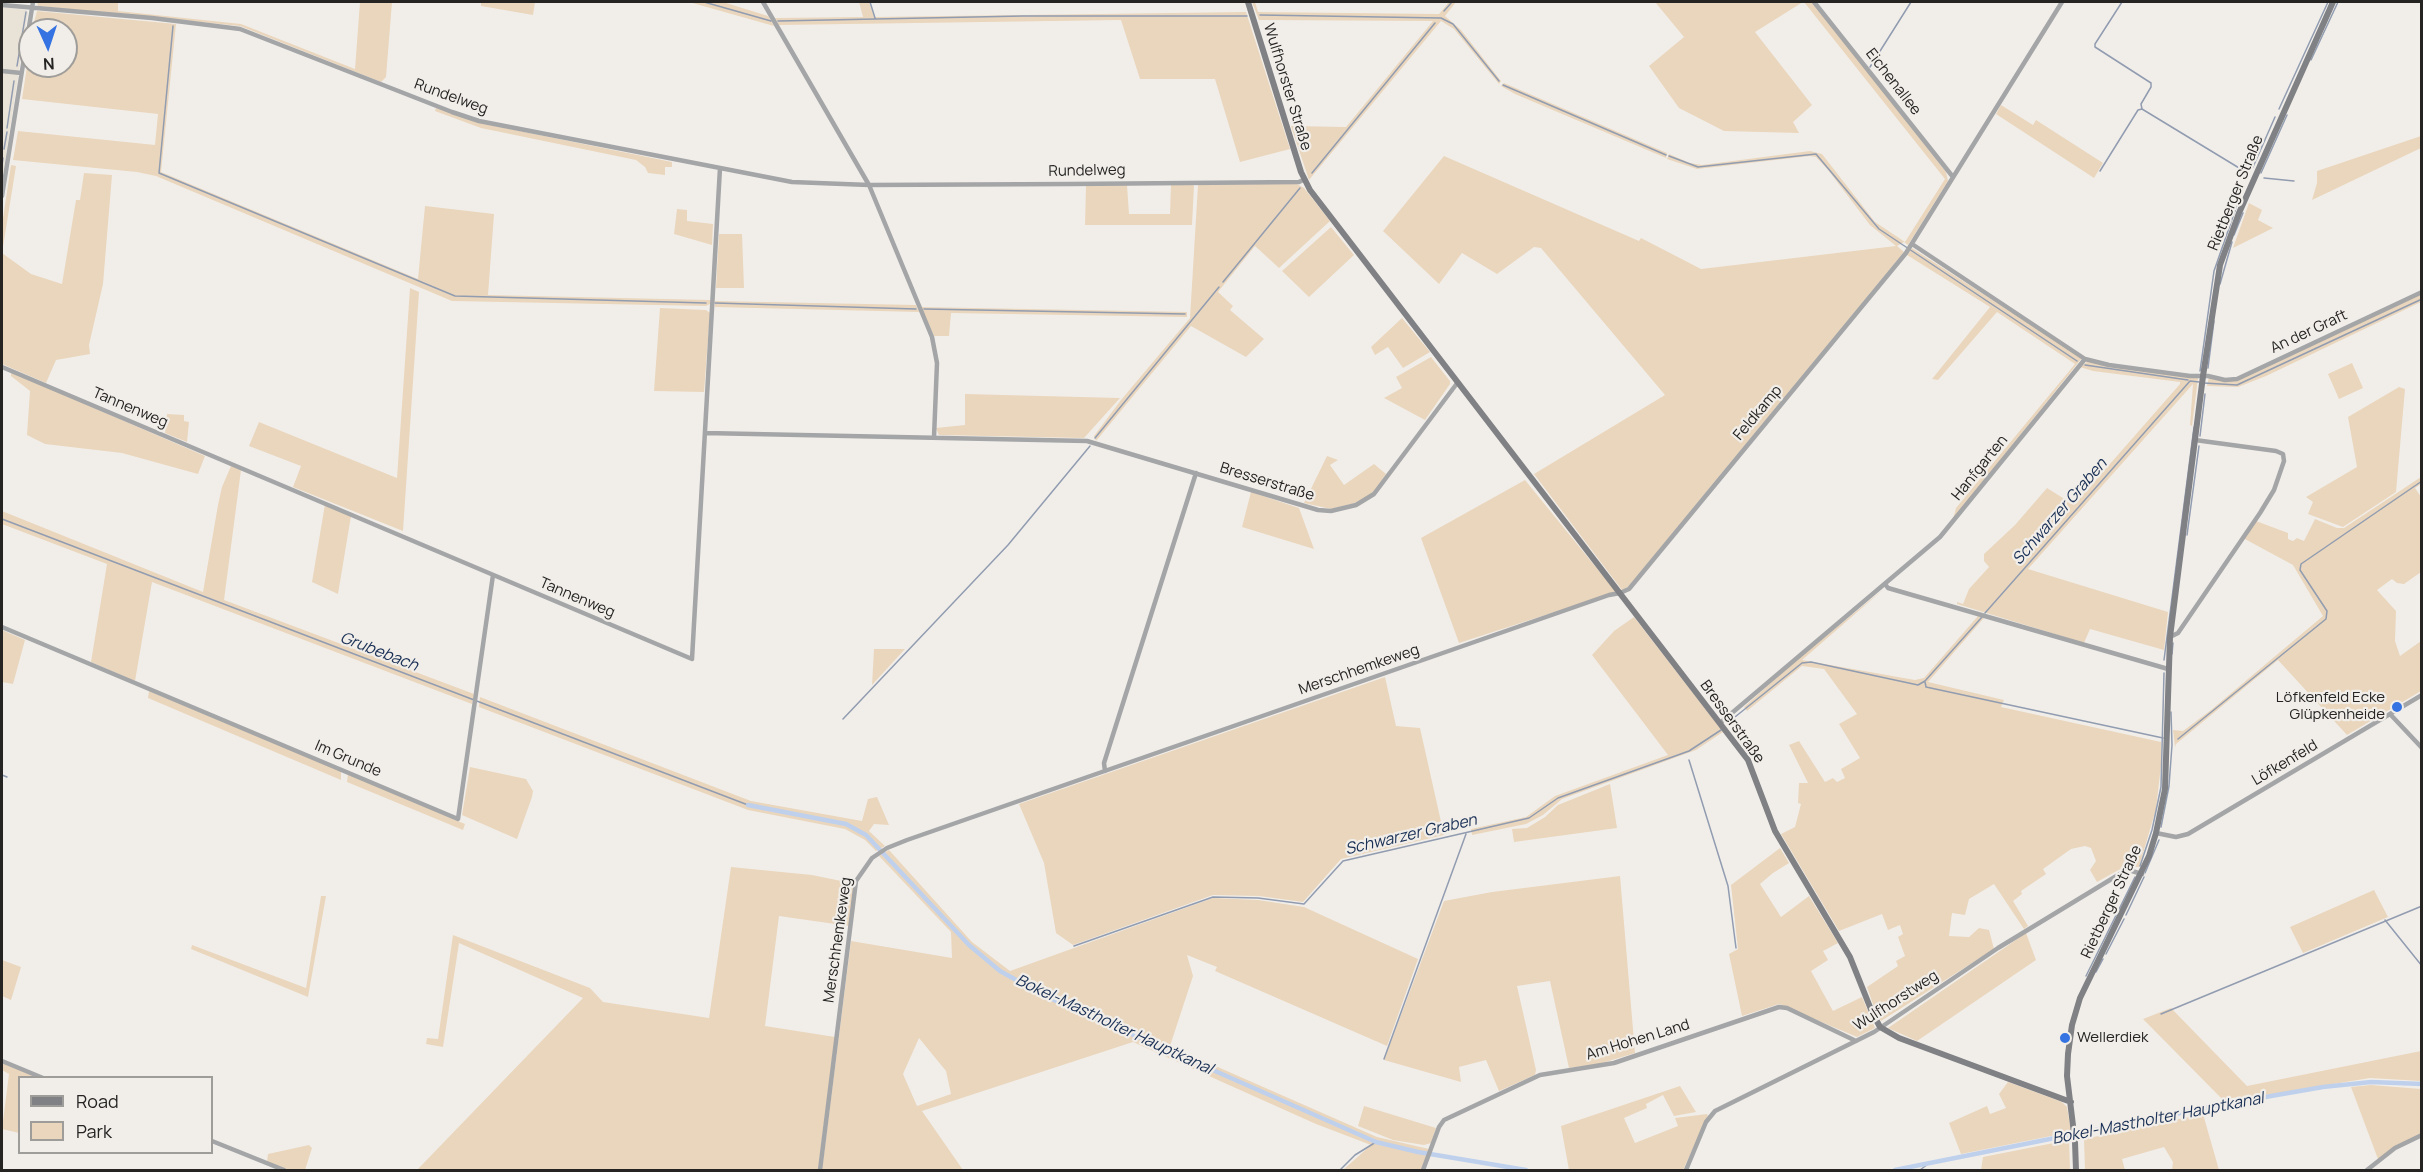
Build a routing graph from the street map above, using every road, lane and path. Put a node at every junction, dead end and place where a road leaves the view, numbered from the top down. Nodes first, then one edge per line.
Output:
1 (33, 2) edge
2 (763, 2) edge
3 (1248, 2) edge
4 (1814, 2) edge
5 (2062, 2) edge
6 (2333, 2) edge
7 (2, 5) edge
8 (32, 8) junction
9 (30, 18) edge
10 (2, 71) edge
11 (18, 73) edge
12 (20, 78) edge
13 (720, 168) junction
14 (1953, 177) junction
15 (1305, 179) junction
16 (869, 185) junction
17 (2, 196) edge
18 (1911, 245) junction
19 (2421, 292) edge
20 (2085, 359) junction
21 (2, 367) edge
22 (2203, 377) junction
23 (1458, 382) junction
24 (705, 433) junction
25 (934, 437) junction
26 (2195, 440) junction
27 (1197, 473) junction
28 (493, 575) junction
29 (1885, 584) junction
30 (1620, 594) junction
31 (2, 627) edge
32 (2170, 637) junction
33 (2168, 669) junction
34 (2421, 696) edge
35 (2390, 714) junction
36 (1723, 726) junction
37 (2421, 748) edge
38 (1105, 771) junction
39 (2156, 833) junction
40 (2142, 874) junction
41 (1880, 1027) junction
42 (1856, 1041) junction
43 (2, 1061) edge
44 (41, 1076) edge
45 (2071, 1102) junction
46 (2421, 1136) edge
47 (213, 1141) edge
48 (284, 1170) edge
49 (820, 1170) edge
50 (1424, 1170) edge
51 (1686, 1170) edge
52 (2076, 1170) edge
53 (2367, 1170) edge

1 - 8 street
2 - 16 street
3 - 15 street, Wulfhorster Straße
4 - 14 street, Eichenallee
5 - 14 street, Feldkamp
6 - 22 street, Rietberger Straße
7 - 8 street, Rundelweg
8 - 9 street
8 - 13 street, Rundelweg
10 - 11 street
12 - 17 street
13 - 16 street, Rundelweg
13 - 24 street, Tannenweg
14 - 18 street, Feldkamp
15 - 16 street, Rundelweg
15 - 23 street, Bresserstraße
16 - 25 street
18 - 20 street
18 - 30 street, Feldkamp
19 - 22 street, An der Graft
20 - 22 street
20 - 29 street, Hanfgarten
21 - 28 street, Tannenweg
22 - 26 street, Rietberger Straße
23 - 27 street, Bresserstraße
23 - 30 street, Bresserstraße
24 - 25 street, Bresserstraße
24 - 28 street, Tannenweg
25 - 27 street, Bresserstraße
26 - 32 street, Rietberger Straße
26 - 32 street
27 - 38 street
28 - 31 street, Im Grunde
29 - 33 street
29 - 36 street, Hanfgarten
30 - 36 street, Bresserstraße
30 - 38 street, Merschhemkeweg
32 - 33 street, Rietberger Straße
33 - 39 street, Rietberger Straße
34 - 35 street, Löfkenfeld
35 - 37 street
35 - 39 street, Löfkenfeld
36 - 41 street, Bresserstraße
38 - 49 street, Merschhemkeweg
39 - 40 street, Rietberger Straße
40 - 41 street, Wulfhorstweg
40 - 45 street, Rietberger Straße
41 - 42 street, Wulfhorstweg
41 - 45 street
42 - 50 street, Am Hohen Land
42 - 51 street, Wulfhorstweg
43 - 44 street
45 - 52 street, Rietberger Straße
46 - 53 street
47 - 48 street

